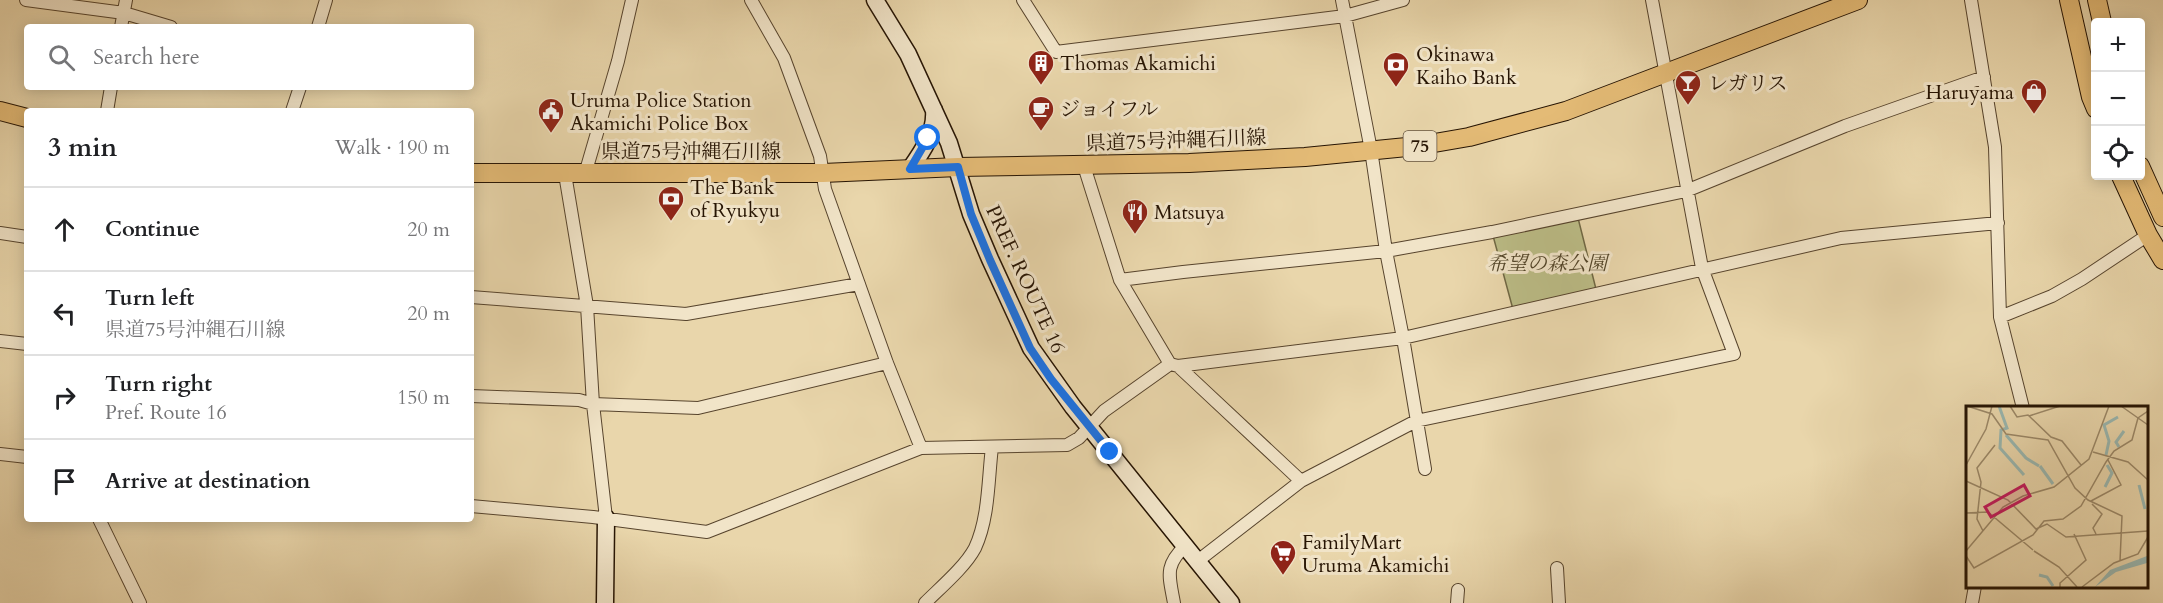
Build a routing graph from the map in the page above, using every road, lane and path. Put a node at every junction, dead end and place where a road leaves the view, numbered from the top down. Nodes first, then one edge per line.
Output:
1 (26, 0) edge
2 (126, 0) edge
3 (326, 0) edge
4 (632, 0) edge
5 (751, 0) edge
6 (875, 0) edge
7 (1023, 0) edge
8 (1342, 0) edge
9 (1403, 0) edge
10 (1652, 0) edge
11 (1858, 0) edge
12 (1971, 0) edge
13 (2069, 0) edge
14 (2097, 0) edge
15 (124, 13) junction
16 (1345, 16) junction
17 (2101, 18) edge
18 (122, 24) edge
19 (161, 24) edge
20 (319, 24) edge
21 (1665, 73) junction
22 (1984, 76) junction
23 (2091, 89) edge
24 (110, 90) edge
25 (299, 90) edge
26 (108, 108) edge
27 (293, 108) edge
28 (934, 110) junction
29 (0, 111) edge
30 (24, 117) edge
31 (1371, 150) junction
32 (1084, 166) junction
33 (958, 167) junction
34 (910, 169) junction
35 (474, 173) edge
36 (823, 173) junction
37 (565, 174) junction
38 (585, 174) junction
39 (2145, 177) edge
40 (2123, 180) edge
41 (1686, 191) junction
42 (2163, 217) edge
43 (1998, 223) junction
44 (0, 233) edge
45 (2148, 235) junction
46 (24, 237) edge
47 (1386, 251) junction
48 (2163, 260) edge
49 (1702, 268) junction
50 (1119, 280) junction
51 (859, 284) junction
52 (474, 297) edge
53 (587, 306) junction
54 (2000, 317) junction
55 (1403, 338) junction
56 (0, 341) edge
57 (24, 344) edge
58 (887, 363) junction
59 (1174, 365) junction
60 (474, 396) edge
61 (592, 404) junction
62 (2022, 406) edge
63 (1416, 421) junction
64 (1089, 426) junction
65 (992, 447) junction
66 (921, 448) junction
67 (0, 454) edge
68 (24, 457) edge
69 (1425, 469) dead end
70 (1301, 481) junction
71 (474, 506) edge
72 (606, 518) junction
73 (100, 522) edge
74 (1186, 546) junction
75 (1199, 560) junction
76 (1557, 568) dead end
77 (1976, 588) edge
78 (1458, 590) dead end
79 (140, 603) edge
80 (605, 603) edge
81 (925, 603) edge
82 (1174, 603) edge
83 (1231, 603) edge
84 (1457, 603) edge
85 (1559, 603) edge
86 (1972, 603) edge

1 - 15 street
2 - 15 street
3 - 20 street
4 - 38 street
5 - 36 street
6 - 28 main road, PREF. ROUTE 16
7 - 16 street
8 - 16 street
9 - 16 street
10 - 21 street
11 - 21 main road, 県道75号沖縄石川線 / 75
12 - 22 street
13 - 23 main road
14 - 17 main road
15 - 18 street
15 - 19 street
16 - 31 street
21 - 31 main road, 県道75号沖縄石川線 / 75
21 - 41 street
22 - 41 street
22 - 43 street
24 - 26 street
25 - 27 street
28 - 33 main road, PREF. ROUTE 16
28 - 34 main road
29 - 30 main road
31 - 32 main road, 県道75号沖縄石川線 / 75
31 - 47 street
32 - 33 main road, 県道75号沖縄石川線 / 75
32 - 50 street
33 - 34 main road, 県道75号沖縄石川線 / 75
33 - 64 main road, PREF. ROUTE 16
34 - 36 main road, 県道75号沖縄石川線 / 75
35 - 37 main road, 県道75号沖縄石川線 / 75
36 - 38 main road, 県道75号沖縄石川線 / 75
36 - 51 street
37 - 38 main road, 県道75号沖縄石川線 / 75
37 - 53 street
39 - 42 main road
40 - 45 main road
41 - 47 street
41 - 49 street
43 - 49 street
43 - 54 street
44 - 46 street
45 - 48 main road
45 - 54 street
47 - 50 street
47 - 55 street
49 - 55 street
49 - 63 street
50 - 59 street
51 - 53 street
51 - 58 street
52 - 53 street
53 - 61 street
54 - 62 street
55 - 59 street
55 - 63 street
56 - 57 street
58 - 61 street
58 - 66 street
59 - 64 street
59 - 70 street
60 - 61 street
61 - 72 street
63 - 69 street
63 - 70 street
64 - 65 street
64 - 74 main road, PREF. ROUTE 16
65 - 66 street
65 - 81 street
66 - 72 street
67 - 68 street
70 - 75 street
71 - 72 street
72 - 80 main road
73 - 79 street
74 - 75 main road, PREF. ROUTE 16
74 - 82 street
75 - 83 main road, PREF. ROUTE 16
76 - 85 street
77 - 86 street
78 - 84 street

